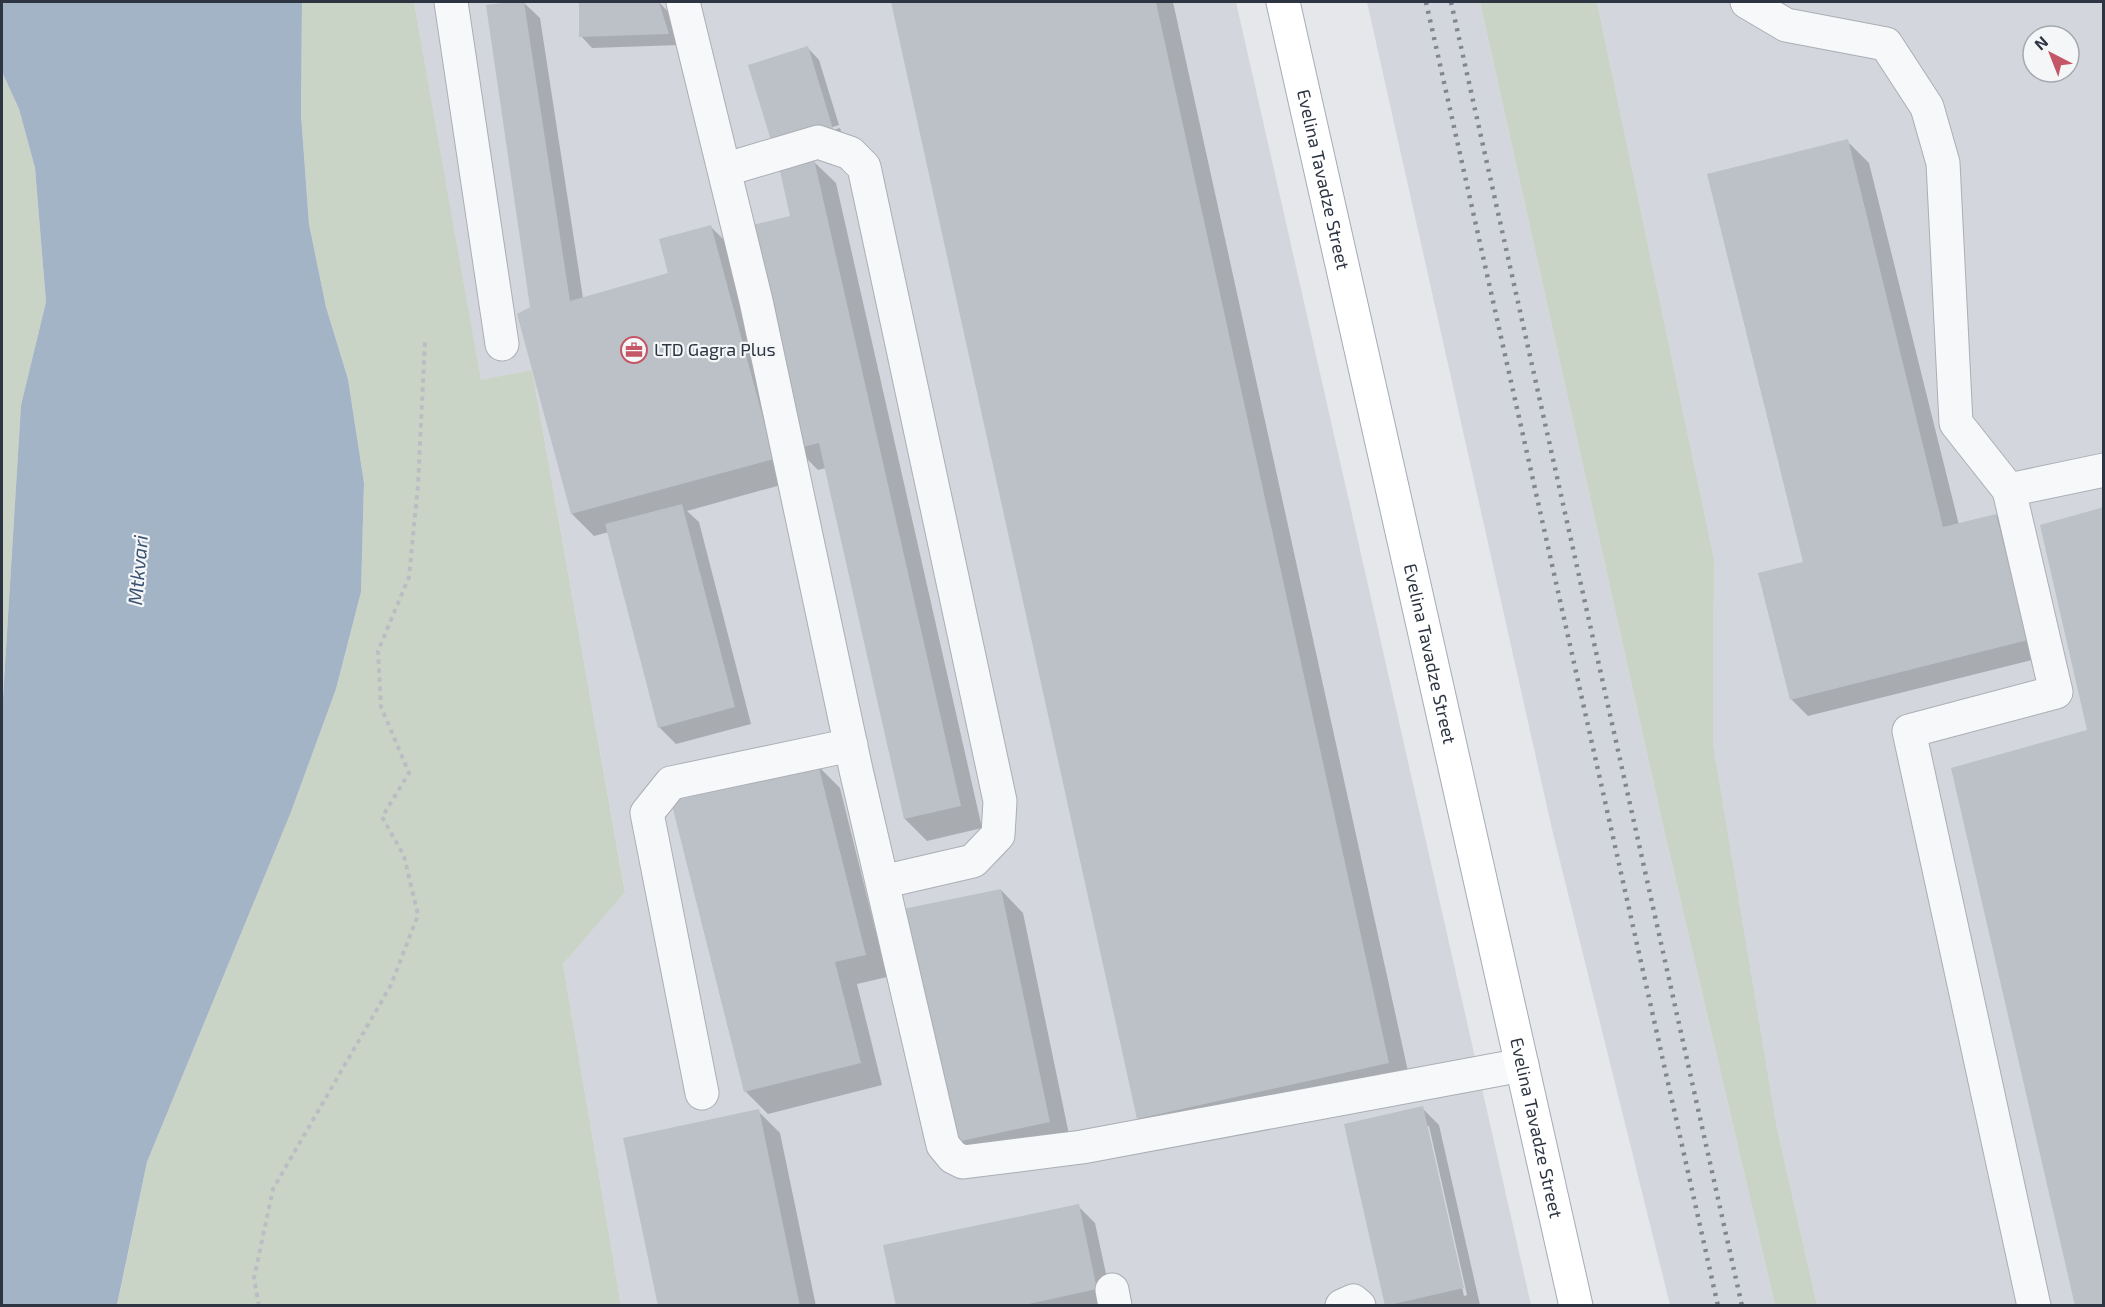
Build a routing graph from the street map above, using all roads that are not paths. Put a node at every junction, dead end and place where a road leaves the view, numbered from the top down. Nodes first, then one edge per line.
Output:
1 (452, 2) edge
2 (683, 2) edge
3 (1283, 2) edge
4 (1747, 2) edge
5 (724, 170) junction
6 (502, 344) dead end
7 (2103, 470) edge
8 (2009, 490) junction
9 (851, 746) junction
10 (882, 882) junction
11 (1522, 1065) junction
12 (702, 1093) dead end
13 (1342, 1305) edge
14 (1359, 1305) edge
15 (1576, 1305) edge
16 (2034, 1305) edge

1 - 6 lane
2 - 5 lane
3 - 11 main road, Evelina Tavadze Street
4 - 8 lane
5 - 9 lane
5 - 10 lane
7 - 8 lane
8 - 16 lane
9 - 10 lane
9 - 12 lane
10 - 11 lane
11 - 15 main road, Evelina Tavadze Street
13 - 14 lane

